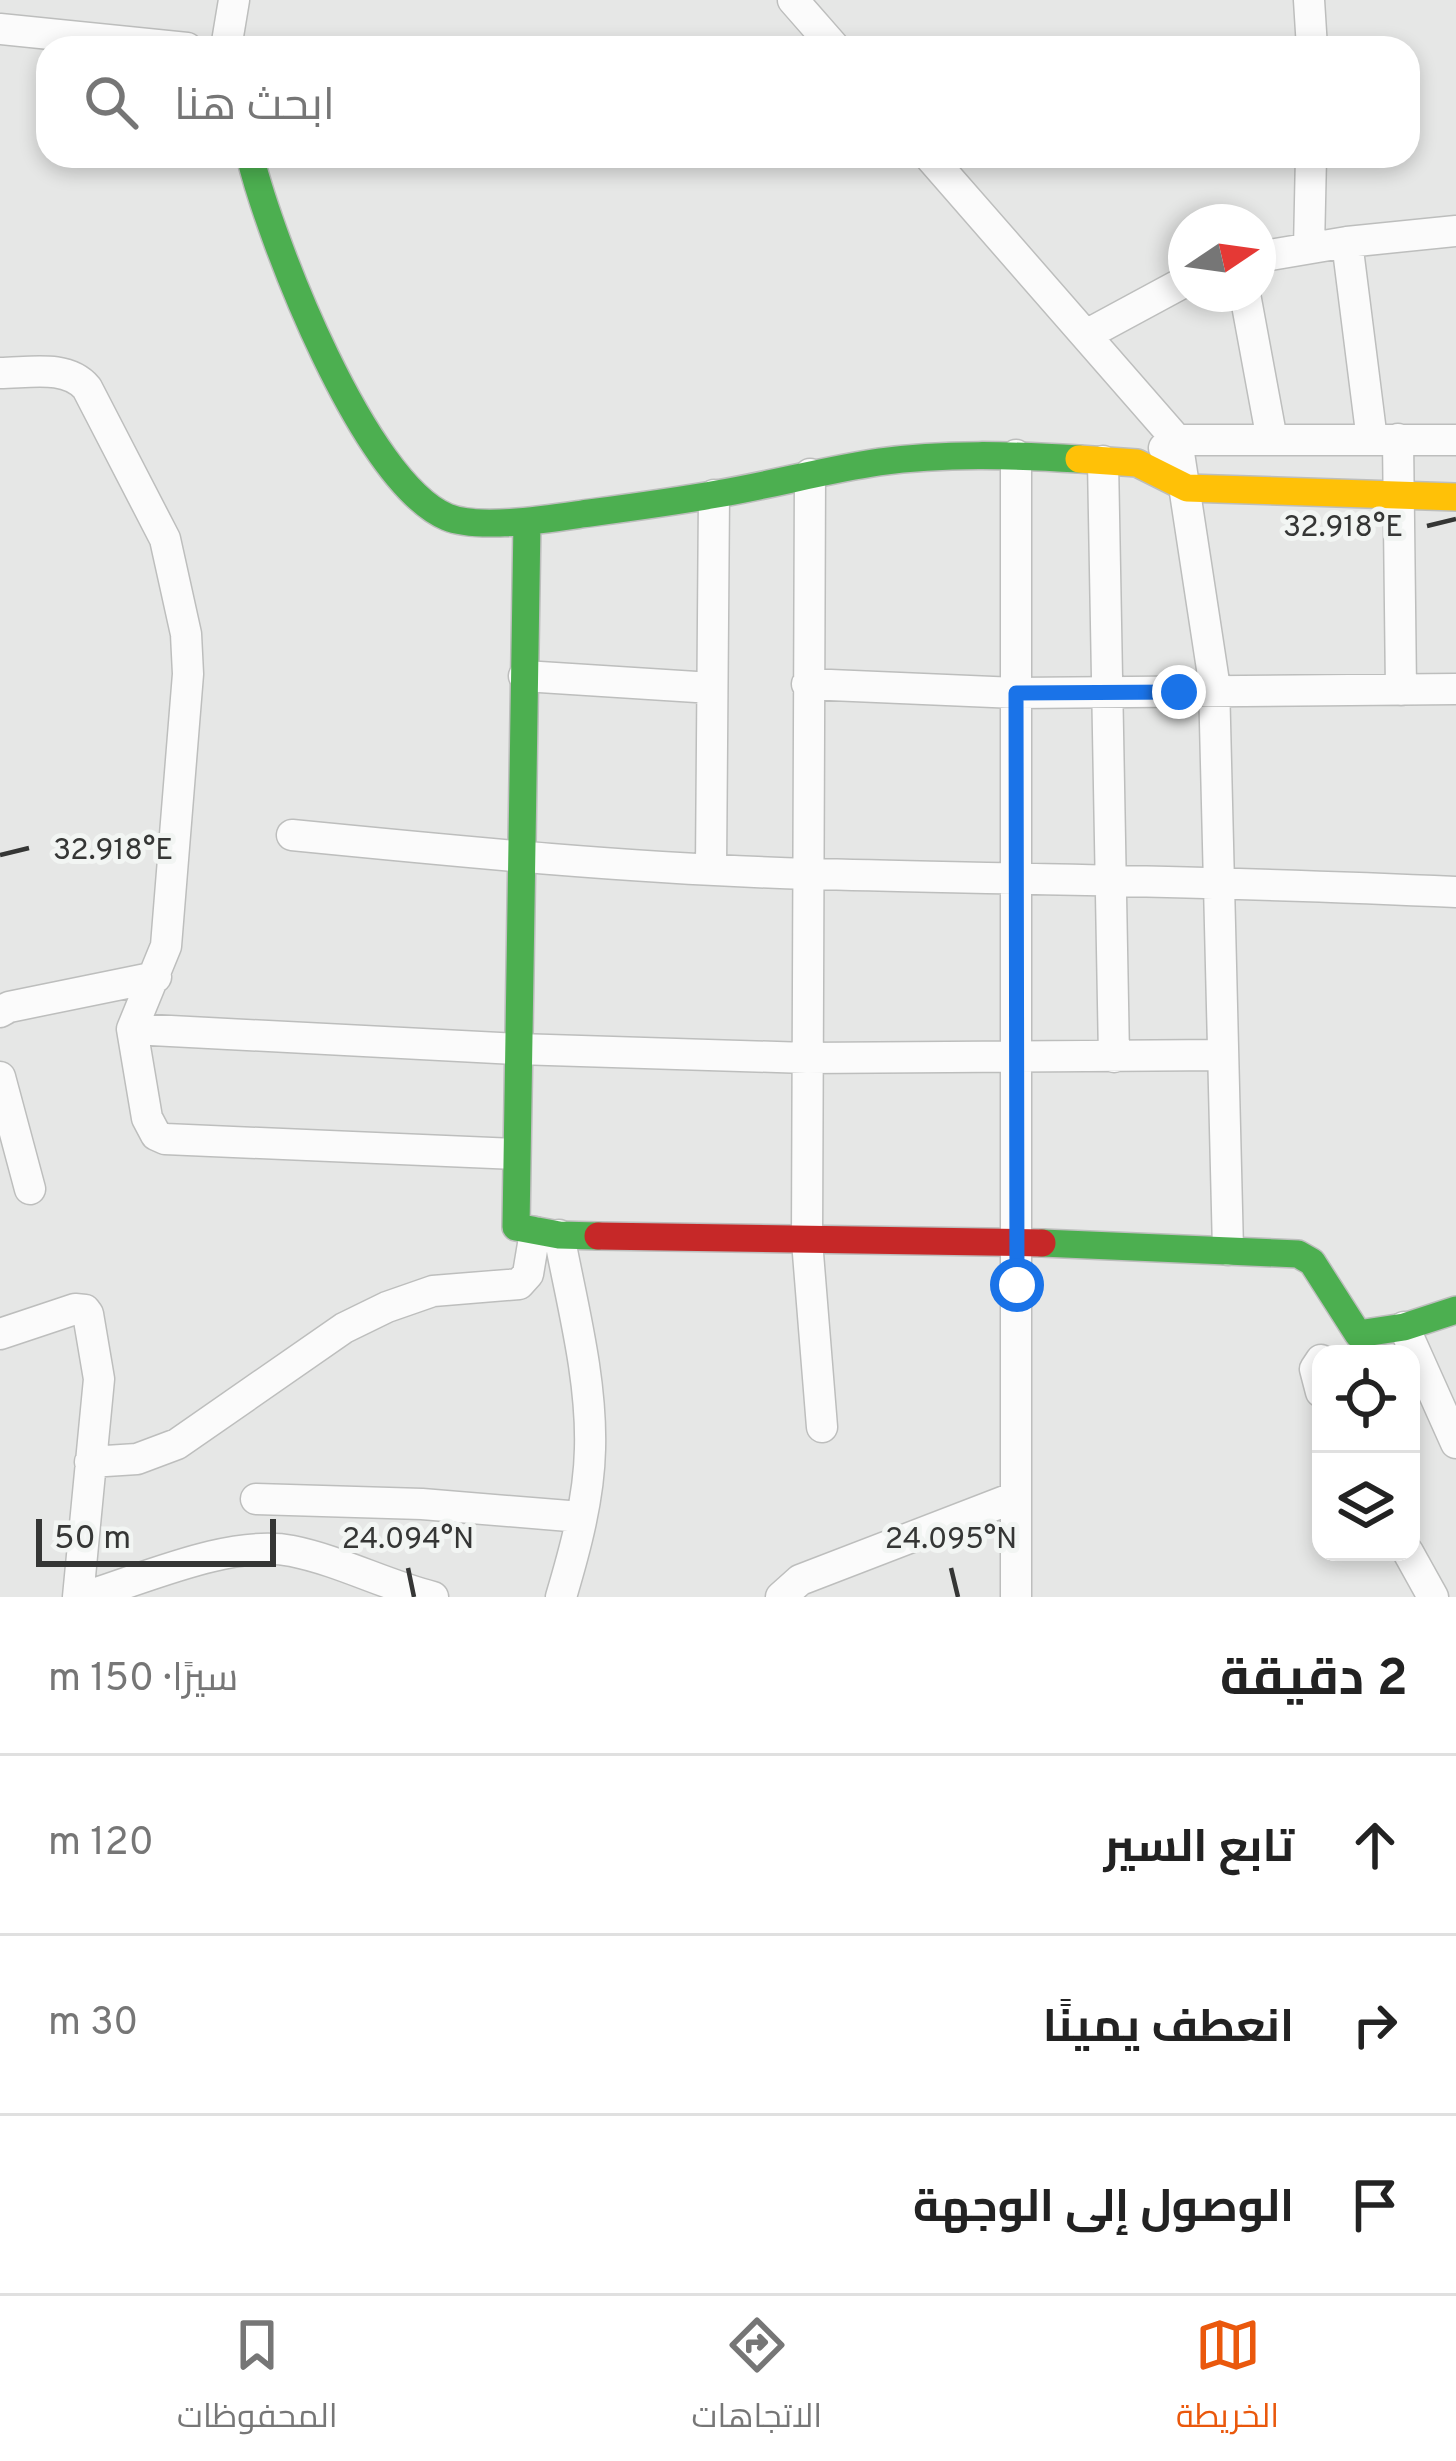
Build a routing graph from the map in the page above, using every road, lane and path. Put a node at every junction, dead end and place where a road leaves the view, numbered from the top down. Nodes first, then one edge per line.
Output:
1 (234, 0) edge
2 (794, 0) edge
3 (1309, 0) edge
4 (0, 29) edge
5 (69, 36) edge
6 (228, 36) edge
7 (825, 36) edge
8 (1311, 36) edge
9 (253, 168) edge
10 (940, 168) edge
11 (1311, 168) edge
12 (1456, 231) edge
13 (1347, 242) junction
14 (1309, 248) junction
15 (1276, 254) edge
16 (1168, 291) edge
17 (1248, 312) edge
18 (1086, 335) junction
19 (0, 373) edge
20 (1177, 440) junction
21 (1272, 440) junction
22 (1385, 440) junction
23 (1456, 440) edge
24 (1016, 455) junction
25 (1103, 461) junction
26 (1137, 463) junction
27 (810, 474) junction
28 (1187, 488) junction
29 (714, 495) junction
30 (1398, 495) junction
31 (1456, 496) edge
32 (527, 522) junction
33 (524, 676) junction
34 (807, 684) junction
35 (712, 688) junction
36 (1456, 689) edge
37 (1401, 690) junction
38 (1215, 691) junction
39 (1107, 692) junction
40 (1016, 693) junction
41 (292, 835) dead end
42 (521, 857) junction
43 (710, 868) junction
44 (807, 874) junction
45 (1016, 876) junction
46 (1109, 878) junction
47 (1221, 881) junction
48 (1456, 892) edge
49 (156, 977) junction
50 (0, 1012) edge
51 (132, 1029) junction
52 (517, 1049) junction
53 (1223, 1055) junction
54 (1114, 1057) junction
55 (807, 1058) junction
56 (1017, 1058) junction
57 (0, 1077) edge
58 (515, 1154) junction
59 (30, 1189) dead end
60 (547, 1233) junction
61 (807, 1240) junction
62 (1017, 1242) junction
63 (1228, 1250) junction
64 (1456, 1310) edge
65 (1404, 1327) junction
66 (0, 1334) edge
67 (1358, 1334) junction
68 (1343, 1345) edge
69 (822, 1427) dead end
70 (1456, 1443) edge
71 (90, 1462) junction
72 (1013, 1498) junction
73 (256, 1499) dead end
74 (581, 1517) junction
75 (1413, 1561) edge
76 (81, 1597) edge
77 (433, 1597) edge
78 (561, 1597) edge
79 (781, 1597) edge
80 (1016, 1597) edge
81 (1432, 1597) edge

1 - 6 street
2 - 7 street
3 - 8 street
4 - 5 street
9 - 32 street
10 - 18 street
11 - 14 street
12 - 13 street
13 - 14 street
13 - 22 street
14 - 15 street
16 - 18 street
17 - 21 street
18 - 20 street
19 - 49 street
20 - 21 street
20 - 26 street
20 - 28 street
21 - 22 street
22 - 23 street
22 - 30 street
24 - 25 street
24 - 27 street
24 - 40 street
25 - 26 street
25 - 39 street
26 - 28 street
27 - 29 street
27 - 34 street
28 - 30 street
28 - 38 street
29 - 32 street
29 - 35 street
30 - 31 street
30 - 37 street
32 - 33 street
33 - 35 street
33 - 42 street
34 - 40 street
34 - 44 street
35 - 43 street
36 - 37 street
37 - 38 street
38 - 39 street
38 - 47 street
39 - 40 street
39 - 46 street
40 - 45 street
41 - 42 street
42 - 43 street
42 - 52 street
43 - 44 street
44 - 45 street
44 - 55 street
45 - 46 street
45 - 56 street
46 - 47 street
46 - 54 street
47 - 48 street
47 - 53 street
49 - 50 street
49 - 51 street
51 - 52 street
51 - 58 street
52 - 55 street
52 - 58 street
53 - 54 street
53 - 63 street
54 - 56 street
55 - 56 street
55 - 61 street
56 - 62 street
57 - 59 street
58 - 60 street
60 - 61 street
60 - 71 street
60 - 74 street
61 - 62 street
61 - 69 street
62 - 63 street
62 - 72 street
63 - 67 street
64 - 65 street
65 - 67 street
65 - 70 street
66 - 71 street
67 - 68 street
71 - 76 street
72 - 79 street
72 - 80 street
73 - 74 street
74 - 78 street
75 - 81 street
76 - 77 street

